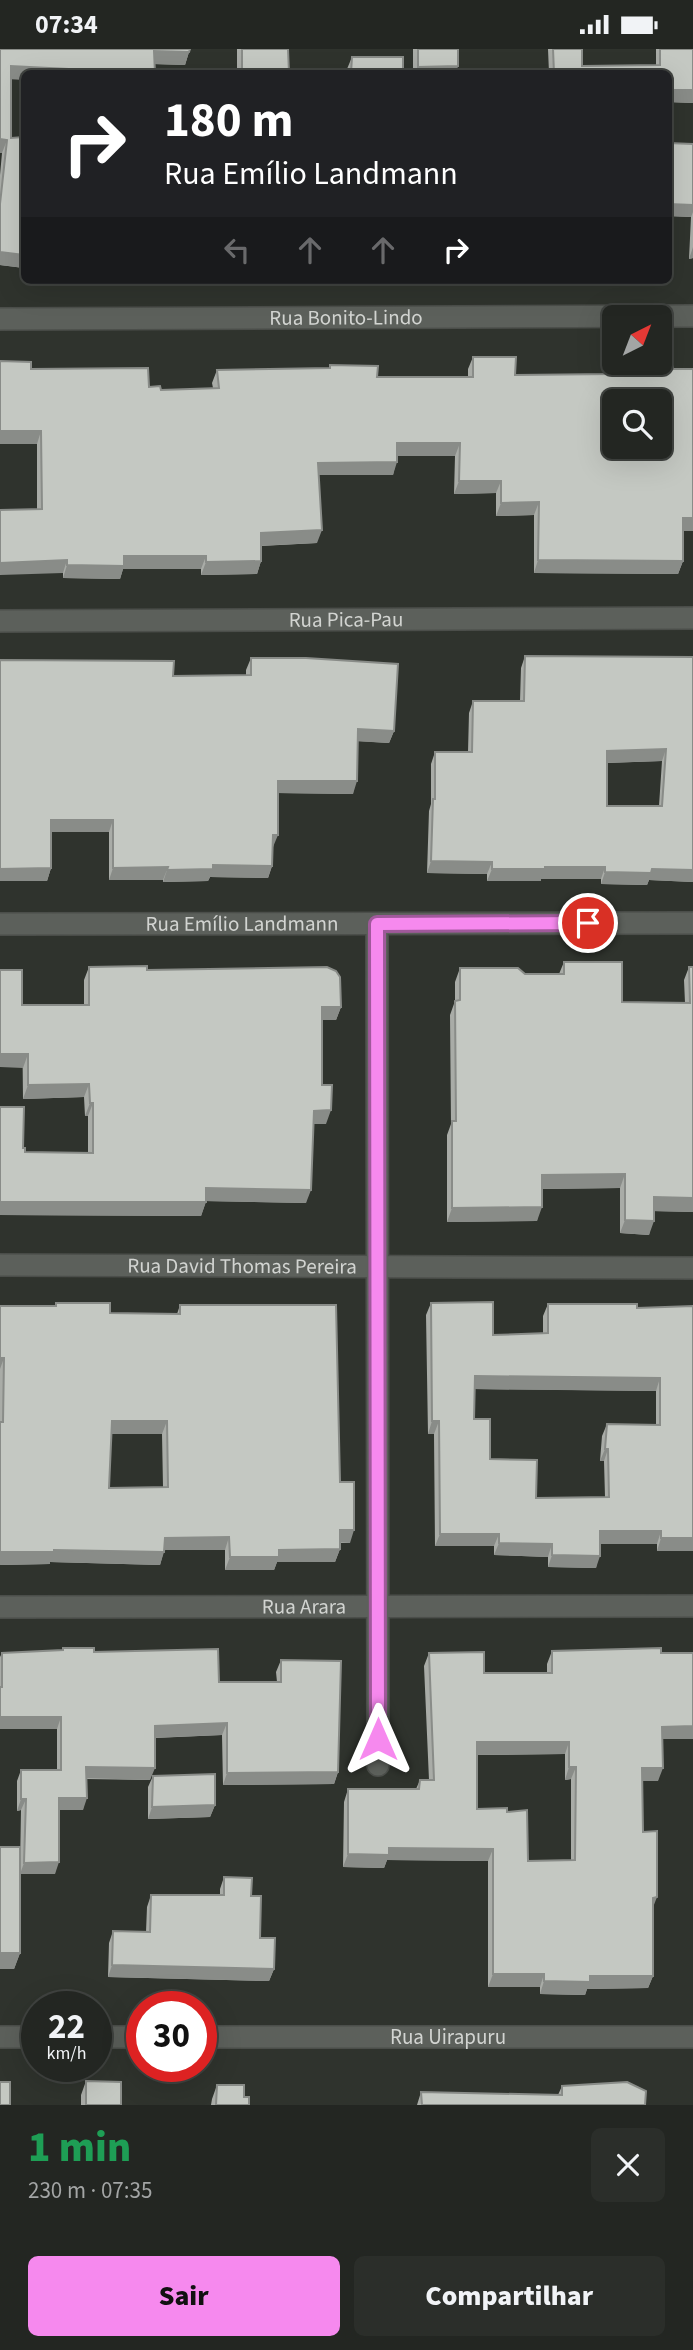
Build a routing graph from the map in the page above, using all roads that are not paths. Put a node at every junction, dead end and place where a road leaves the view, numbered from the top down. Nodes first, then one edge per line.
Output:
1 (693, 316) edge
2 (0, 319) edge
3 (693, 618) edge
4 (0, 621) edge
5 (693, 923) edge
6 (0, 924) edge
7 (377, 924) junction
8 (0, 1265) edge
9 (377, 1266) junction
10 (693, 1268) edge
11 (377, 1606) junction
12 (693, 1606) edge
13 (0, 1607) edge
14 (378, 1765) dead end
15 (217, 2037) edge
16 (693, 2037) edge
17 (0, 2038) edge
18 (21, 2038) edge

1 - 2 street, Rua Bonito-Lindo
3 - 4 street, Rua Pica-Pau
5 - 7 street, Rua Emílio Landmann
6 - 7 street, Rua Emílio Landmann
7 - 9 street
8 - 9 street, Rua David Thomas Pereira
9 - 10 street, Rua David Thomas Pereira
9 - 11 street
11 - 12 street, Rua Arara
11 - 13 street, Rua Arara
11 - 14 street
15 - 16 street, Rua Uirapuru
17 - 18 street

